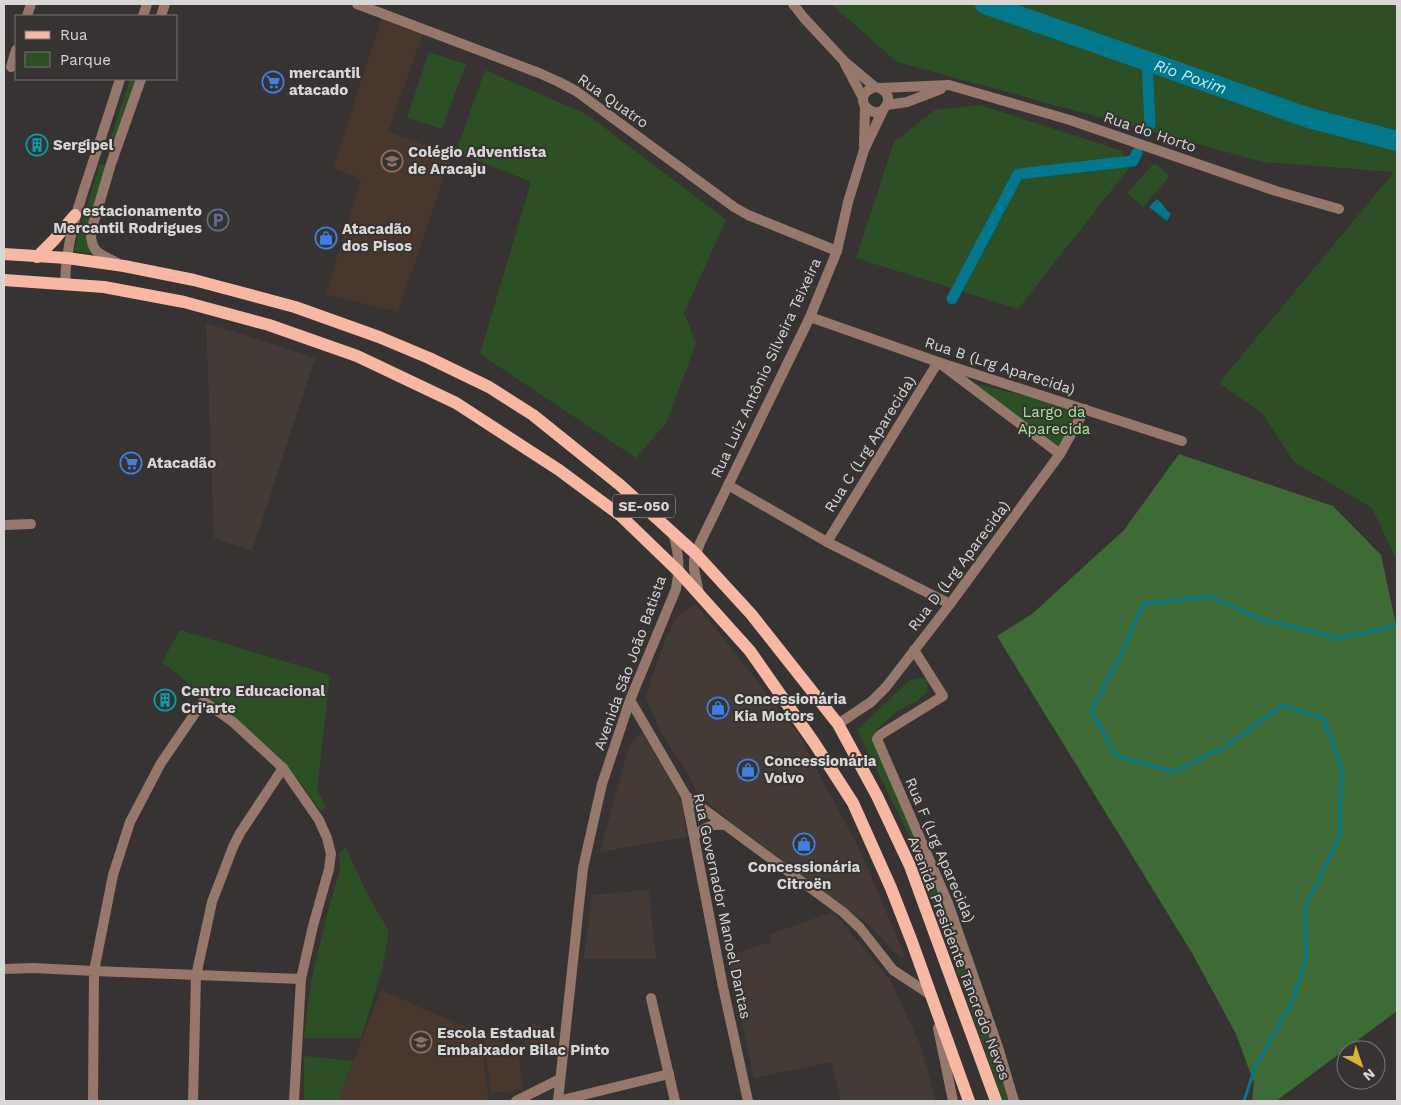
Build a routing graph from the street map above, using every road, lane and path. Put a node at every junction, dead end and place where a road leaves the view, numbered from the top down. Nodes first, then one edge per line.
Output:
1 (357, 4) edge
2 (793, 4) edge
3 (15, 53) edge
4 (844, 61) junction
5 (10, 67) edge
6 (120, 80) edge
7 (141, 80) edge
8 (949, 86) junction
9 (878, 87) junction
10 (864, 102) junction
11 (885, 107) junction
12 (864, 150) junction
13 (95, 156) junction
14 (112, 164) junction
15 (1340, 209) dead end
16 (75, 215) junction
17 (837, 251) junction
18 (4, 254) edge
19 (37, 257) junction
20 (67, 258) junction
21 (124, 266) junction
22 (4, 280) edge
23 (65, 284) junction
24 (810, 316) junction
25 (938, 362) junction
26 (1085, 409) junction
27 (1182, 441) dead end
28 (1060, 454) junction
29 (728, 485) junction
30 (31, 524) dead end
31 (4, 525) edge
32 (673, 532) junction
33 (827, 542) junction
34 (696, 554) junction
35 (679, 572) junction
36 (700, 595) junction
37 (950, 604) junction
38 (914, 650) junction
39 (630, 700) junction
40 (838, 724) junction
41 (283, 768) junction
42 (686, 796) junction
43 (725, 824) junction
44 (695, 835) junction
45 (4, 969) edge
46 (94, 972) junction
47 (196, 976) junction
48 (300, 979) junction
49 (931, 995) junction
50 (651, 998) dead end
51 (669, 1074) junction
52 (560, 1079) junction
53 (93, 1101) edge
54 (193, 1101) edge
55 (294, 1101) edge
56 (516, 1101) edge
57 (558, 1101) edge
58 (675, 1101) edge
59 (748, 1101) edge
60 (953, 1101) edge
61 (969, 1101) edge
62 (996, 1101) edge
63 (1014, 1101) edge

1 - 17 street, Rua Quatro
2 - 4 street
3 - 5 street
4 - 9 street
4 - 10 street
6 - 13 street
7 - 14 street
8 - 9 street, Rua do Horto
8 - 11 street
8 - 15 street, Rua do Horto
9 - 10 street
9 - 11 street
10 - 11 street
10 - 12 street
11 - 12 street
12 - 17 street, Rua Luiz Antônio Silveira Teixeira
13 - 14 street
13 - 16 street
14 - 21 street
16 - 19 main road
16 - 20 street
17 - 24 street, Rua Luiz Antônio Silveira Teixeira
18 - 19 main road, Avenida Presidente Tancredo Neves / SE-050
19 - 20 main road, Avenida Presidente Tancredo Neves / SE-050
20 - 21 main road, Avenida Presidente Tancredo Neves / SE-050
20 - 23 street
21 - 32 main road, Avenida Presidente Tancredo Neves / SE-050
22 - 23 main road, SE-050
23 - 35 main road, SE-050
24 - 25 street, Rua B (Lrg Aparecida)
24 - 29 street, Rua Luiz Antônio Silveira Teixeira
25 - 26 street, Rua B (Lrg Aparecida)
25 - 28 street
25 - 33 street, Rua C (Lrg Aparecida)
26 - 27 street, Rua B (Lrg Aparecida)
26 - 28 street, Rua D (Lrg Aparecida)
28 - 37 street, Rua D (Lrg Aparecida)
29 - 33 street
29 - 34 street, Rua Luiz Antônio Silveira Teixeira
30 - 31 street
32 - 34 main road, Avenida Presidente Tancredo Neves / SE-050
32 - 35 street, Avenida São João Batista
33 - 37 street
34 - 36 street, Rua Luiz Antônio Silveira Teixeira
34 - 40 main road, Avenida Presidente Tancredo Neves / SE-050
35 - 36 main road, SE-050
35 - 39 street, Avenida São João Batista
36 - 49 main road, SE-050
37 - 38 street, Rua D (Lrg Aparecida)
38 - 40 street, Rua D (Lrg Aparecida)
38 - 63 street, Rua F (Lrg Aparecida)
39 - 42 street, Rua Governador Manoel Dantas
39 - 52 street, Avenida São João Batista
40 - 62 main road, Avenida Presidente Tancredo Neves / SE-050
41 - 46 street
41 - 47 street
41 - 48 street
42 - 43 street
42 - 44 street, Rua Governador Manoel Dantas
43 - 44 street
43 - 49 street
44 - 59 street, Rua Governador Manoel Dantas
45 - 46 street
46 - 47 street
46 - 53 street
47 - 48 street
47 - 54 street
48 - 55 street
49 - 60 street
49 - 61 main road, SE-050
50 - 51 street
51 - 57 street
51 - 58 street
52 - 56 street
52 - 57 street, Avenida São João Batista

